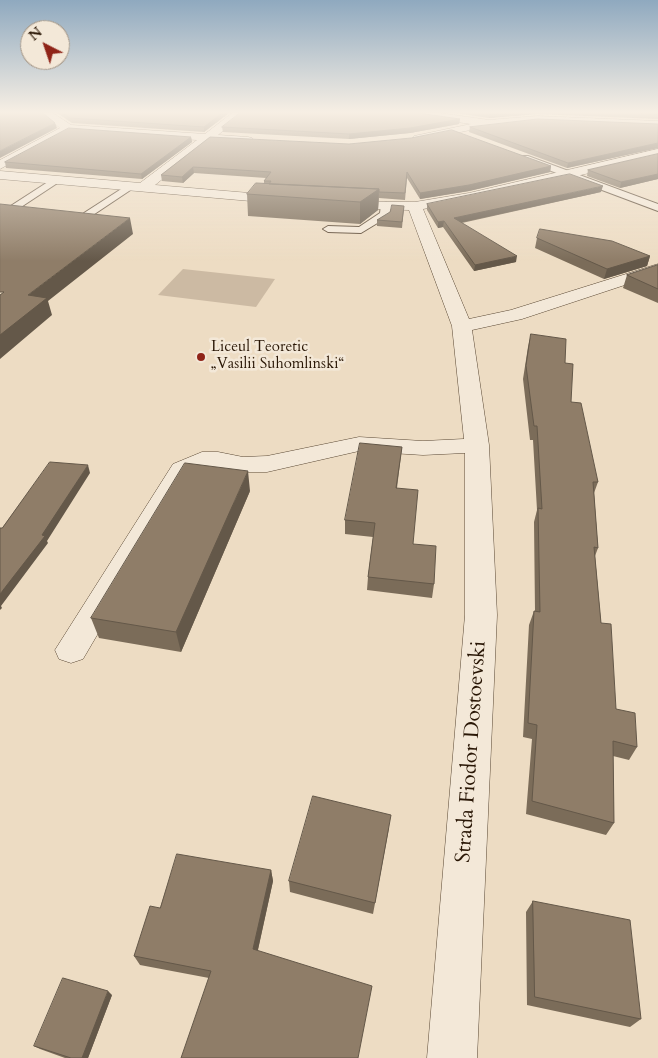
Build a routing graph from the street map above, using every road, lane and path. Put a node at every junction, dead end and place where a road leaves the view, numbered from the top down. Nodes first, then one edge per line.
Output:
1 (170, 162) edge
2 (536, 162) edge
3 (617, 162) edge
4 (567, 174) junction
5 (0, 175) edge
6 (57, 180) junction
7 (135, 187) junction
8 (296, 201) edge
9 (323, 203) edge
10 (401, 206) junction
11 (658, 208) edge
12 (11, 209) edge
13 (90, 213) edge
14 (328, 229) edge
15 (658, 269) edge
16 (462, 326) junction
17 (477, 445) junction
18 (71, 650) dead end
19 (452, 1058) edge

1 - 7 street
2 - 4 lane
3 - 4 street
4 - 10 street
4 - 11 lane
5 - 6 street
6 - 7 street
6 - 12 lane
7 - 8 street
7 - 13 lane
9 - 10 street
10 - 14 lane
10 - 16 street, Strada Fiodor Dostoevski
15 - 16 street
16 - 17 street, Strada Fiodor Dostoevski
17 - 18 street
17 - 19 street, Strada Fiodor Dostoevski

